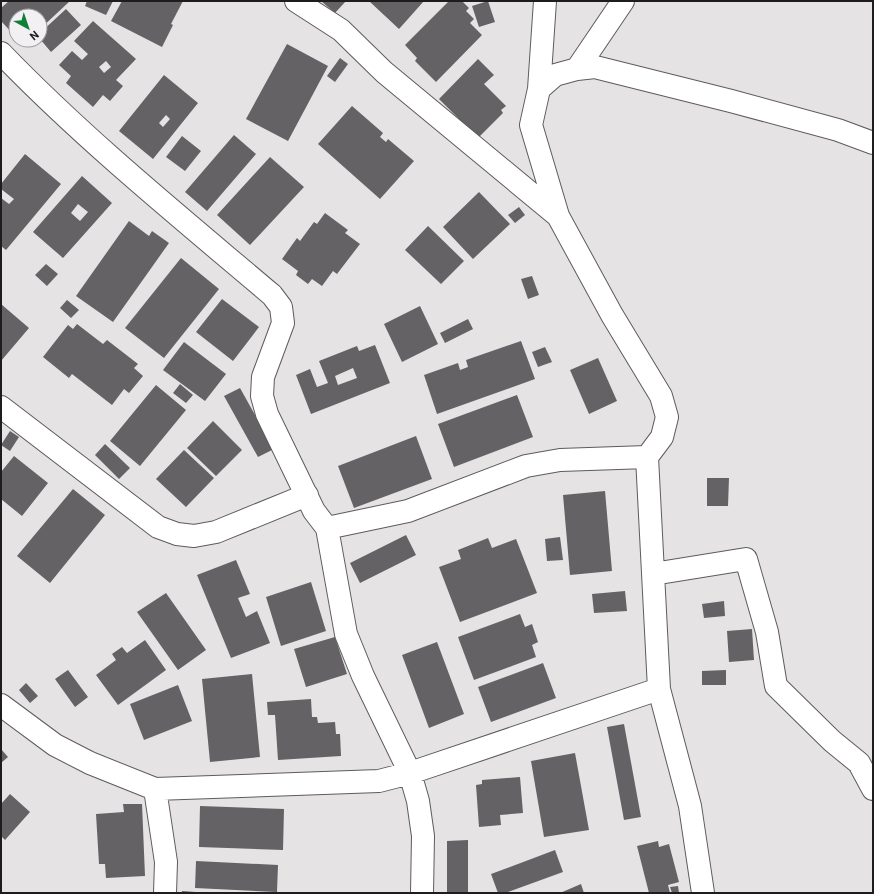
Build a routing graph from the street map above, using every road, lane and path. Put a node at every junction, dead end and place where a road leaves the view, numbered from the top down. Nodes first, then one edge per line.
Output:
1 (296, 1) edge
2 (545, 1) edge
3 (623, 1) edge
4 (1, 53) edge
5 (577, 69) junction
6 (539, 89) junction
7 (873, 143) edge
8 (558, 216) junction
9 (1, 407) edge
10 (647, 457) junction
11 (307, 495) junction
12 (327, 528) junction
13 (653, 574) junction
14 (659, 690) junction
15 (1, 705) edge
16 (410, 773) junction
17 (155, 789) junction
18 (873, 789) edge
19 (165, 893) edge
20 (422, 893) edge
21 (703, 893) edge

1 - 8 street
2 - 6 street
3 - 5 street
4 - 11 street
5 - 6 street
5 - 7 street
6 - 8 street
8 - 10 street
9 - 11 street
10 - 12 street
10 - 13 street
11 - 12 street
12 - 16 street
13 - 14 street
13 - 18 street
14 - 16 street
14 - 21 street
15 - 17 street
16 - 17 street
16 - 20 street
17 - 19 street

